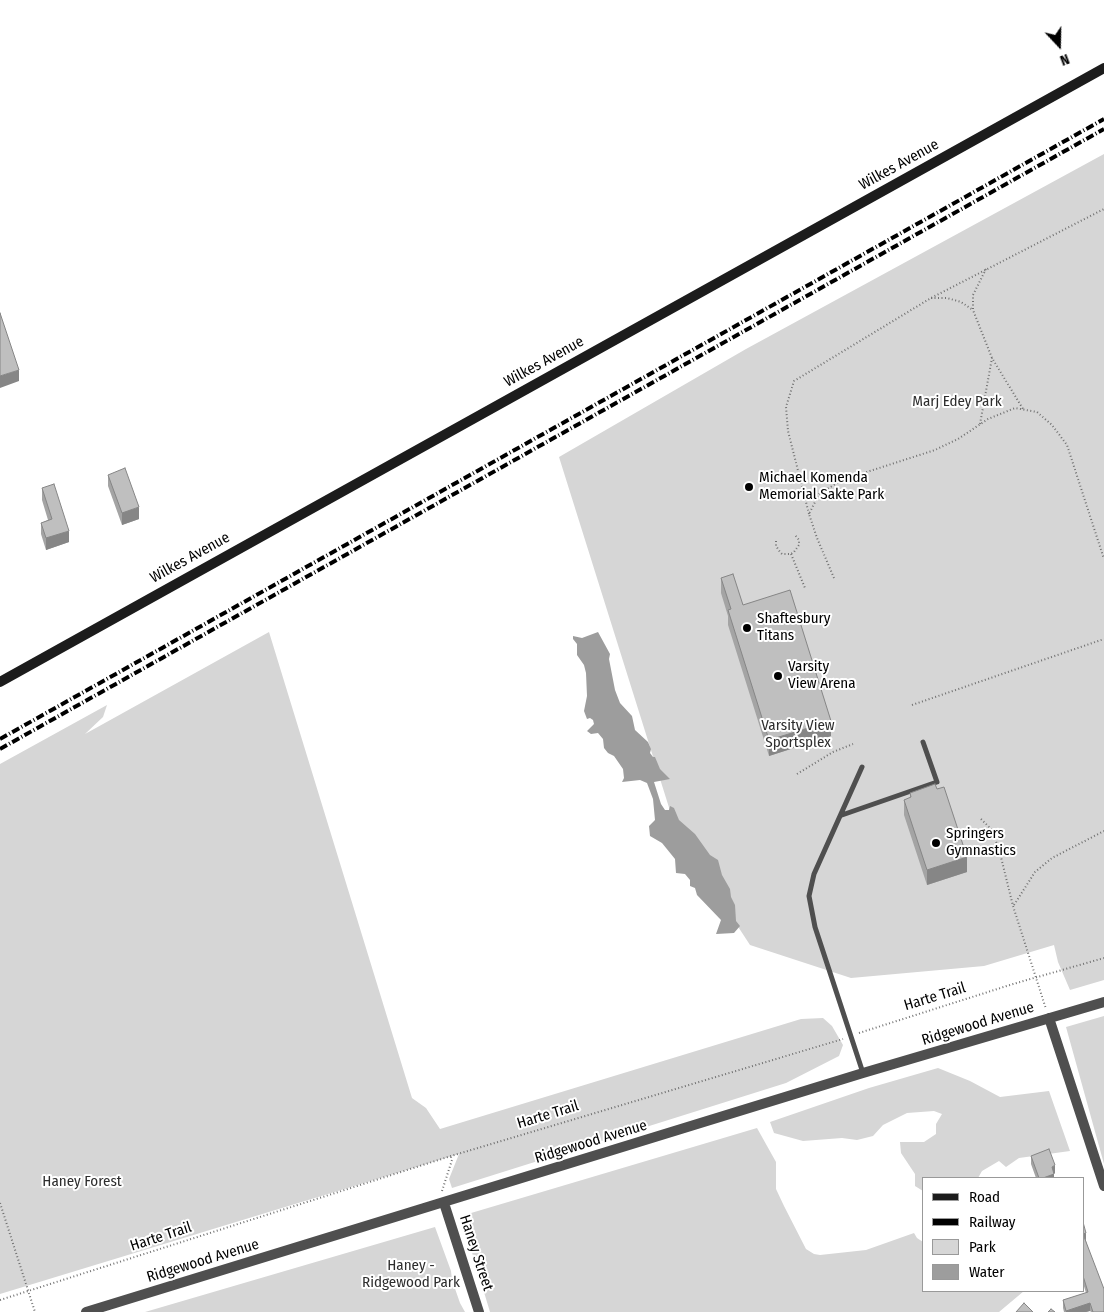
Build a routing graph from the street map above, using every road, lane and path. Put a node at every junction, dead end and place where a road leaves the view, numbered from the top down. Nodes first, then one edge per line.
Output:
1 (1104, 68) edge
2 (1104, 209) edge
3 (986, 269) junction
4 (930, 298) junction
5 (973, 310) junction
6 (992, 358) junction
7 (1023, 409) junction
8 (980, 424) junction
9 (809, 514) junction
10 (795, 535) dead end
11 (776, 541) dead end
12 (790, 554) junction
13 (1104, 559) edge
14 (834, 578) dead end
15 (805, 588) dead end
16 (1104, 639) edge
17 (0, 682) edge
18 (912, 705) dead end
19 (923, 742) dead end
20 (853, 744) dead end
21 (862, 767) dead end
22 (796, 774) dead end
23 (842, 815) junction
24 (981, 819) dead end
25 (1104, 831) edge
26 (1013, 906) junction
27 (1104, 958) edge
28 (1036, 978) junction
29 (1104, 1002) edge
30 (1049, 1018) junction
31 (851, 1036) junction
32 (863, 1074) junction
33 (451, 1156) junction
34 (1104, 1186) edge
35 (0, 1203) edge
36 (444, 1203) junction
37 (29, 1291) junction
38 (0, 1300) edge
39 (35, 1312) edge
40 (86, 1312) edge
41 (479, 1312) edge

1 - 17 main road, Wilkes Avenue
2 - 3 path
3 - 4 path
3 - 5 path
4 - 5 path
4 - 9 path
5 - 6 path
6 - 7 path
6 - 8 path
7 - 8 path
7 - 13 path
8 - 9 path
9 - 14 path
10 - 12 path
11 - 12 path
12 - 15 path
16 - 18 path
19 - 23 lane
20 - 22 path
21 - 23 lane
23 - 31 lane
24 - 26 path
25 - 26 path
26 - 28 path
27 - 28 path, Harte Trail
28 - 30 path
28 - 31 path, Harte Trail
29 - 30 street, Ridgewood Avenue
30 - 32 street, Ridgewood Avenue
30 - 34 street
31 - 32 lane
31 - 33 path, Harte Trail
32 - 36 street, Ridgewood Avenue
33 - 36 path
33 - 37 path, Harte Trail
35 - 37 path
36 - 40 street, Ridgewood Avenue
36 - 41 street, Haney Street
37 - 38 path, Harte Trail
37 - 39 path

